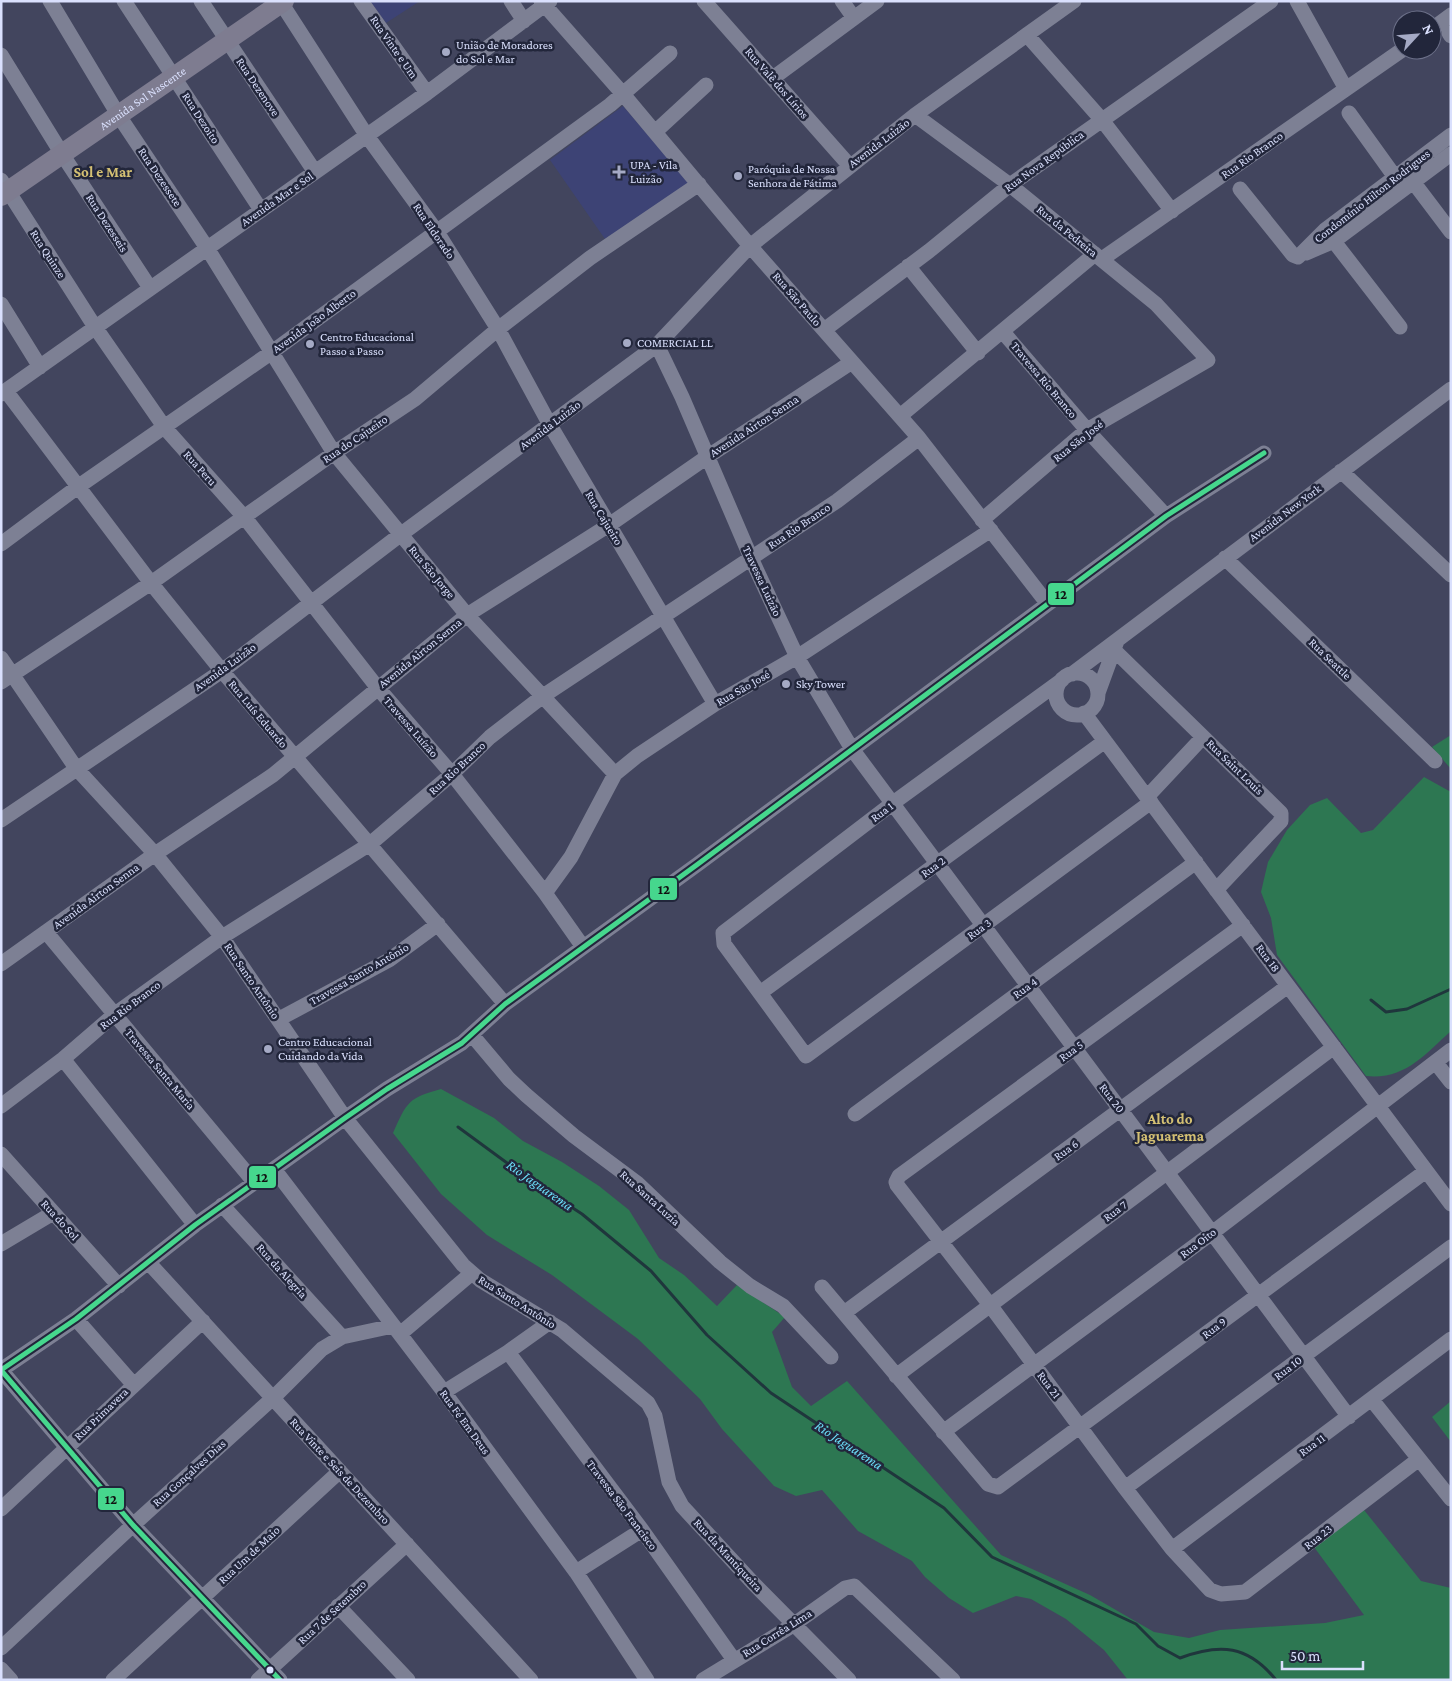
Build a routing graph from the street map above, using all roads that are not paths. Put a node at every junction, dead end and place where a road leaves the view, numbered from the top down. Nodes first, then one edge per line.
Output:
1 (50, 1) edge
2 (124, 1) edge
3 (201, 1) edge
4 (361, 1) edge
5 (511, 1) edge
6 (704, 1) edge
7 (842, 1) edge
8 (876, 1) edge
9 (1074, 1) edge
10 (1271, 1) edge
11 (1297, 1) edge
12 (281, 2) edge
13 (545, 3) edge
14 (854, 18) junction
15 (524, 21) junction
16 (1027, 35) junction
17 (227, 41) junction
18 (670, 53) dead end
19 (1, 54) edge
20 (1392, 57) edge
21 (175, 78) junction
22 (773, 78) junction
23 (706, 85) dead end
24 (1346, 89) junction
25 (427, 94) junction
26 (623, 94) junction
27 (1349, 113) dead end
28 (915, 115) junction
29 (119, 116) junction
30 (1102, 120) junction
31 (655, 132) junction
32 (1451, 135) edge
33 (366, 136) junction
34 (62, 154) junction
35 (1451, 154) edge
36 (849, 166) junction
37 (315, 172) junction
38 (1404, 176) junction
39 (699, 184) junction
40 (1010, 185) junction
41 (3, 189) edge
42 (1240, 189) dead end
43 (261, 210) junction
44 (1172, 211) junction
45 (437, 232) junction
46 (1451, 232) edge
47 (1329, 236) junction
48 (750, 246) junction
49 (207, 248) junction
50 (1099, 257) junction
51 (908, 266) junction
52 (150, 288) junction
53 (1, 304) edge
54 (95, 327) junction
55 (1400, 327) dead end
56 (498, 329) junction
57 (824, 330) junction
58 (1003, 332) junction
59 (657, 345) junction
60 (272, 352) junction
61 (978, 353) junction
62 (1208, 360) joint
63 (852, 362) junction
64 (40, 366) junction
65 (1451, 389) edge
66 (4, 392) edge
67 (900, 416) junction
68 (550, 425) junction
69 (165, 428) junction
70 (1087, 430) junction
71 (919, 438) junction
72 (334, 453) junction
73 (1264, 454) dead end
74 (707, 457) junction
75 (1341, 471) junction
76 (79, 486) junction
77 (1166, 516) junction
78 (245, 518) junction
79 (609, 525) junction
80 (986, 525) junction
81 (400, 535) junction
82 (1, 544) edge
83 (751, 558) junction
84 (1225, 558) junction
85 (1451, 575) edge
86 (152, 583) junction
87 (312, 603) junction
88 (1047, 603) junction
89 (467, 615) junction
90 (663, 615) junction
91 (1116, 644) junction
92 (797, 657) junction
93 (1, 658) edge
94 (222, 671) junction
95 (1067, 677) junction
96 (7, 679) edge
97 (377, 687) junction
98 (1098, 693) junction
99 (543, 696) junction
100 (1038, 697) junction
101 (1059, 703) junction
102 (715, 704) junction
103 (1084, 713) junction
104 (1204, 736) junction
105 (1105, 741) junction
106 (852, 749) junction
107 (295, 757) junction
108 (1435, 761) dead end
109 (76, 768) junction
110 (452, 774) junction
111 (615, 774) junction
112 (1149, 799) junction
113 (893, 803) junction
114 (1, 820) edge
115 (370, 844) junction
116 (155, 854) junction
117 (1196, 862) junction
118 (938, 864) junction
119 (1216, 890) junction
120 (545, 893) junction
121 (438, 924) junction
122 (984, 926) junction
123 (1243, 926) junction
124 (46, 932) junction
125 (222, 937) junction
126 (583, 947) junction
127 (1, 964) edge
128 (1029, 986) junction
129 (1288, 986) junction
130 (760, 993) junction
131 (505, 1004) junction
132 (115, 1014) junction
133 (279, 1019) junction
134 (472, 1035) junction
135 (1334, 1047) junction
136 (1075, 1048) junction
137 (1451, 1050) edge
138 (63, 1059) junction
139 (1436, 1063) junction
140 (1451, 1082) edge
141 (1, 1106) edge
142 (1379, 1107) junction
143 (1120, 1109) junction
144 (855, 1114) dead end
145 (345, 1118) junction
146 (1, 1154) edge
147 (274, 1169) junction
148 (1426, 1171) junction
149 (1167, 1172) junction
150 (899, 1176) joint
151 (255, 1183) junction
152 (1451, 1204) edge
153 (222, 1205) junction
154 (53, 1213) junction
155 (195, 1225) junction
156 (1212, 1233) junction
157 (941, 1242) junction
158 (1, 1244) edge
159 (1451, 1247) edge
160 (149, 1263) junction
161 (472, 1273) junction
162 (119, 1286) junction
163 (822, 1286) dead end
164 (1259, 1295) junction
165 (990, 1305) junction
166 (844, 1313) junction
167 (76, 1319) junction
168 (203, 1321) junction
169 (550, 1322) junction
170 (396, 1330) junction
171 (342, 1337) junction
172 (1451, 1339) edge
173 (508, 1352) junction
174 (1304, 1356) junction
175 (831, 1357) dead end
176 (1034, 1365) junction
177 (1, 1370) edge
178 (896, 1376) junction
179 (133, 1384) junction
180 (444, 1392) junction
181 (273, 1398) junction
182 (1372, 1400) junction
183 (650, 1406) joint
184 (1349, 1417) junction
185 (1081, 1427) junction
186 (943, 1432) junction
187 (66, 1448) junction
188 (1419, 1459) junction
189 (340, 1471) junction
190 (1124, 1488) junction
191 (1451, 1500) edge
192 (1, 1509) edge
193 (132, 1525) junction
194 (642, 1530) junction
195 (406, 1544) junction
196 (1172, 1549) junction
197 (576, 1572) junction
198 (1210, 1590) joint
199 (201, 1599) junction
200 (338, 1606) junction
201 (793, 1625) junction
202 (1, 1648) edge
203 (734, 1660) junction
204 (1, 1669) edge
205 (275, 1674) edge
206 (11, 1680) edge
207 (113, 1680) edge
208 (258, 1680) edge
209 (408, 1680) edge
210 (531, 1680) edge
211 (648, 1680) edge
212 (703, 1680) edge
213 (849, 1680) edge
214 (952, 1680) edge

1 - 29 street, Rua Dezessete
2 - 21 street, Rua Dezoito
3 - 17 street, Rua Dezenove
4 - 25 street, Rua Vinte e Um
5 - 15 street
6 - 22 street, Rua Valê dos Lírios
7 - 14 street
8 - 14 street
9 - 16 street, Avenida Luizão
10 - 30 street, Rua Nova República
11 - 24 street
12 - 17 main road, Avenida Sol Nascente
12 - 33 street, Rua Eldorado
13 - 15 street, Avenida Mar e Sol
13 - 26 street, Rua São Paulo
14 - 22 street
15 - 25 street, Avenida Mar e Sol
16 - 28 street, Avenida Luizão
16 - 30 street
17 - 21 main road, Avenida Sol Nascente
17 - 37 street, Rua Dezenove
18 - 26 street, Avenida João Alberto
19 - 34 street, Rua Dezesseis
20 - 24 street, Rua Rio Branco
21 - 29 main road, Avenida Sol Nascente
21 - 43 street, Rua Dezoito
22 - 36 street, Rua Valê dos Lírios
23 - 31 street
24 - 44 street, Rua Rio Branco
25 - 33 street, Avenida Mar e Sol
26 - 31 street, Rua São Paulo
26 - 45 street, Avenida João Alberto
27 - 38 street
28 - 36 street, Avenida Luizão
28 - 40 street, Rua da Pedreira
29 - 34 main road, Avenida Sol Nascente
29 - 49 street, Rua Dezessete
30 - 40 street, Rua Nova República
30 - 44 street
31 - 39 street, Rua São Paulo
32 - 38 street, Condomínio Hilton Rodrigues
33 - 37 street, Avenida Mar e Sol
33 - 45 street, Rua Eldorado
34 - 41 main road, Avenida Sol Nascente
34 - 52 street, Rua Dezesseis
35 - 38 street, Condomínio Hilton Rodrigues
36 - 48 street, Avenida Luizão
37 - 43 street, Avenida Mar e Sol
38 - 46 street
38 - 47 street, Condomínio Hilton Rodrigues
39 - 48 street, Rua São Paulo
39 - 56 street, Rua do Cajueiro
40 - 50 street, Rua da Pedreira
40 - 51 street, Rua Nova República
41 - 54 street, Rua Quinze
42 - 47 street, Condomínio Hilton Rodrigues
43 - 49 street, Avenida Mar e Sol
44 - 50 street, Rua Rio Branco
45 - 56 street, Rua Eldorado
45 - 60 street, Avenida João Alberto
47 - 55 street
48 - 57 street, Rua São Paulo
48 - 59 street, Avenida Luizão
49 - 52 street, Avenida Mar e Sol
49 - 60 street, Rua Dezessete
50 - 58 street, Rua Rio Branco
50 - 62 street, Rua da Pedreira
51 - 57 street, Rua Nova República
51 - 61 street
52 - 54 street, Avenida Mar e Sol
53 - 64 street
54 - 64 street, Avenida Mar e Sol
54 - 69 street, Rua Peru
56 - 68 street, Rua Cajueiro
56 - 72 street, Rua do Cajueiro
57 - 63 street, Rua São Paulo
58 - 61 street, Rua Rio Branco
58 - 70 street, Travessa Rio Branco
59 - 68 street, Avenida Luizão
59 - 74 street, Travessa Luizão
60 - 69 street, Avenida João Alberto
60 - 72 street, Rua São Jorge
61 - 67 street, Rua Rio Branco
62 - 70 street, Rua São José
63 - 67 street, Rua São Paulo
63 - 74 street, Avenida Airton Senna
64 - 66 street, Avenida Mar e Sol
65 - 75 street, Avenida New York
66 - 76 street, Rua Luís Eduardo
67 - 71 street, Rua São Paulo
68 - 79 street, Rua Cajueiro
68 - 81 street, Avenida Luizão
69 - 76 street, Avenida João Alberto
69 - 78 street, Rua Peru
70 - 77 street, Travessa Rio Branco
70 - 80 street, Rua São José
71 - 80 street, Rua São Paulo
71 - 83 street, Rua Rio Branco
72 - 78 street, Rua do Cajueiro
72 - 81 street, Rua São Jorge
73 - 77 street
74 - 79 street, Avenida Airton Senna
74 - 83 street, Travessa Luizão
75 - 84 street, Avenida New York
75 - 85 street
76 - 82 street, Avenida João Alberto
76 - 86 street, Rua Luís Eduardo
77 - 88 street
78 - 86 street, Rua do Cajueiro
78 - 87 street, Rua Peru
79 - 89 street, Avenida Airton Senna
79 - 90 street, Rua Cajueiro
80 - 88 street, Rua São Paulo
80 - 92 street, Rua São José
81 - 87 street, Avenida Luizão
81 - 89 street, Rua São Jorge
83 - 90 street, Rua Rio Branco
83 - 92 street, Travessa Luizão
84 - 91 street, Avenida New York
84 - 108 street, Rua Seattle
86 - 94 street, Rua Luís Eduardo
86 - 96 street, Rua do Cajueiro
87 - 94 street, Avenida Luizão
87 - 97 street, Travessa Luízão
88 - 106 street
89 - 97 street, Avenida Airton Senna
89 - 99 street, Rua São Jorge
90 - 99 street, Rua Rio Branco
90 - 102 street, Rua Cajueiro
91 - 95 street, Avenida New York
91 - 98 street
91 - 104 street, Rua Saint Louis
92 - 102 street, Rua São José
92 - 106 street, Travessa Luizão
93 - 96 street, Rua Santo Antônio
94 - 107 street, Rua Luís Eduardo
94 - 109 street, Avenida Luizão
95 - 98 street
95 - 100 street, Rua 1
95 - 101 street
96 - 109 street, Rua Santo Antônio
97 - 107 street, Avenida Airton Senna
97 - 110 street, Travessa Luízão
98 - 103 street
99 - 110 street, Rua Rio Branco
99 - 111 street, Rua São Jorge
100 - 101 street
100 - 113 street, Rua 1
101 - 103 street
102 - 111 street, Rua São José
103 - 105 street, Rua 18
104 - 112 street, Rua 3
104 - 119 street, Rua Saint Louis
105 - 112 street, Rua 18
105 - 118 street, Rua 2
106 - 113 street, Travessa Luizão
106 - 126 street
107 - 115 street, Rua Luís Eduardo
107 - 116 street, Avenida Airton Senna
109 - 114 street, Avenida Luizão
109 - 116 street, Rua Santo Antônio
110 - 115 street, Rua Rio Branco
110 - 120 street, Travessa Luízão
111 - 120 street, Rua São José
112 - 117 street, Rua 18
112 - 122 street, Rua 3
113 - 118 street, Rua 20
113 - 130 street, Rua 1
115 - 121 street, Rua Luís Eduardo
115 - 125 street, Rua Rio Branco
116 - 124 street, Avenida Airton Senna
116 - 125 street, Rua Santo Antônio
117 - 119 street, Rua 18
117 - 128 street, Rua 4
118 - 122 street, Rua 20
118 - 130 street, Rua 2
119 - 123 street, Rua 18
120 - 126 street, Travessa Luízão
121 - 131 street, Rua Luís Eduardo
121 - 133 street, Travessa Santo Antônio
122 - 128 street, Rua 20
122 - 130 street, Rua 3
123 - 129 street, Rua 18
123 - 136 street, Rua 5
124 - 127 street, Avenida Airton Senna
124 - 132 street, Travessa Santa Maria
125 - 132 street, Rua Rio Branco
125 - 133 street, Rua Santo Antônio
126 - 131 street
128 - 136 street, Rua 20
128 - 144 street, Rua 4
129 - 135 street, Rua 18
129 - 143 street, Rua 6
131 - 134 street
132 - 138 street, Rua Rio Branco
132 - 151 street, Travessa Santa Maria
133 - 145 street, Rua Santo Antônio
134 - 145 street
134 - 175 street, Rua Santa Luzia
135 - 142 street, Rua 18
135 - 149 street, Rua 7
136 - 143 street, Rua 20
136 - 150 street, Rua 5
137 - 139 street, Rua Oito
138 - 141 street, Rua Rio Branco
138 - 155 street
139 - 140 street
139 - 142 street, Rua Oito
142 - 148 street, Rua 18
142 - 156 street, Rua Oito
143 - 149 street, Rua 20
143 - 157 street, Rua 6
145 - 147 street
145 - 161 street, Rua Santo Antônio
146 - 154 street, Rua do Sol
147 - 151 street
147 - 170 street, Rua Fé Em Deus
148 - 152 street, Rua 18
148 - 164 street, Rua 9
149 - 156 street, Rua 20
149 - 165 street, Rua 7
150 - 157 street, Rua 21
151 - 153 street
153 - 155 street
153 - 171 street, Rua da Alegria
154 - 158 street
154 - 162 street, Rua do Sol
155 - 160 street
156 - 164 street, Rua 20
156 - 176 street, Rua Oito
157 - 165 street, Rua 21
157 - 166 street, Rua 6
159 - 174 street, Rua 10
160 - 162 street
160 - 168 street, Rua Vinte e Seis de Dezembro
161 - 169 street, Rua Santo Antônio
161 - 170 street, Rua Gonçalves Dias
162 - 167 street
163 - 166 street
164 - 174 street, Rua 20
164 - 185 street, Rua 9
165 - 176 street, Rua 21
165 - 178 street, Rua 7
166 - 178 street
167 - 177 street
167 - 179 street
168 - 179 street, Rua Primavera
168 - 181 street, Rua Vinte e Seis de Dezembro
169 - 173 street
169 - 183 street, Rua Santo Antônio
170 - 171 street, Rua Gonçalves Dias
170 - 180 street, Rua Fé Em Deus
171 - 181 street, Rua Gonçalves Dias
172 - 182 street, Rua 11
173 - 180 street
173 - 194 street, Travessa São Francisco
174 - 184 street, Rua 20
174 - 190 street, Rua 10
176 - 185 street, Rua 21
176 - 186 street, Rua Oito
177 - 187 street
178 - 186 street
179 - 187 street, Rua Primavera
180 - 197 street, Rua Fé Em Deus
181 - 189 street, Rua Vinte e Seis de Dezembro
181 - 193 street, Rua Gonçalves Dias
182 - 184 street, Rua 11
182 - 188 street
183 - 201 street, Rua da Mantiqueira
184 - 196 street, Rua 11
185 - 186 street, Rua 9
185 - 190 street, Rua 21
187 - 192 street, Rua Primavera
187 - 193 street
188 - 191 street
188 - 198 street, Rua 23
189 - 195 street, Rua Vinte e Seis de Dezembro
189 - 199 street, Rua Um de Maio
190 - 196 street, Rua 21
193 - 199 street
193 - 202 street, Rua Gonçalves Dias
194 - 197 street
194 - 203 street, Travessa São Francisco
195 - 200 street, Rua 7 de Setembro
195 - 210 street, Rua Vinte e Seis de Dezembro
196 - 198 street, Rua 21
197 - 211 street, Rua Fé Em Deus
199 - 205 street
199 - 207 street, Rua Um de Maio
200 - 205 street, Rua 7 de Setembro
200 - 209 street
201 - 203 street, Rua Corrêa Lima
201 - 213 street, Rua da Mantiqueira
201 - 214 street, Rua Corrêa Lima
203 - 212 street, Rua Corrêa Lima
204 - 206 street
205 - 208 street, Rua 7 de Setembro

